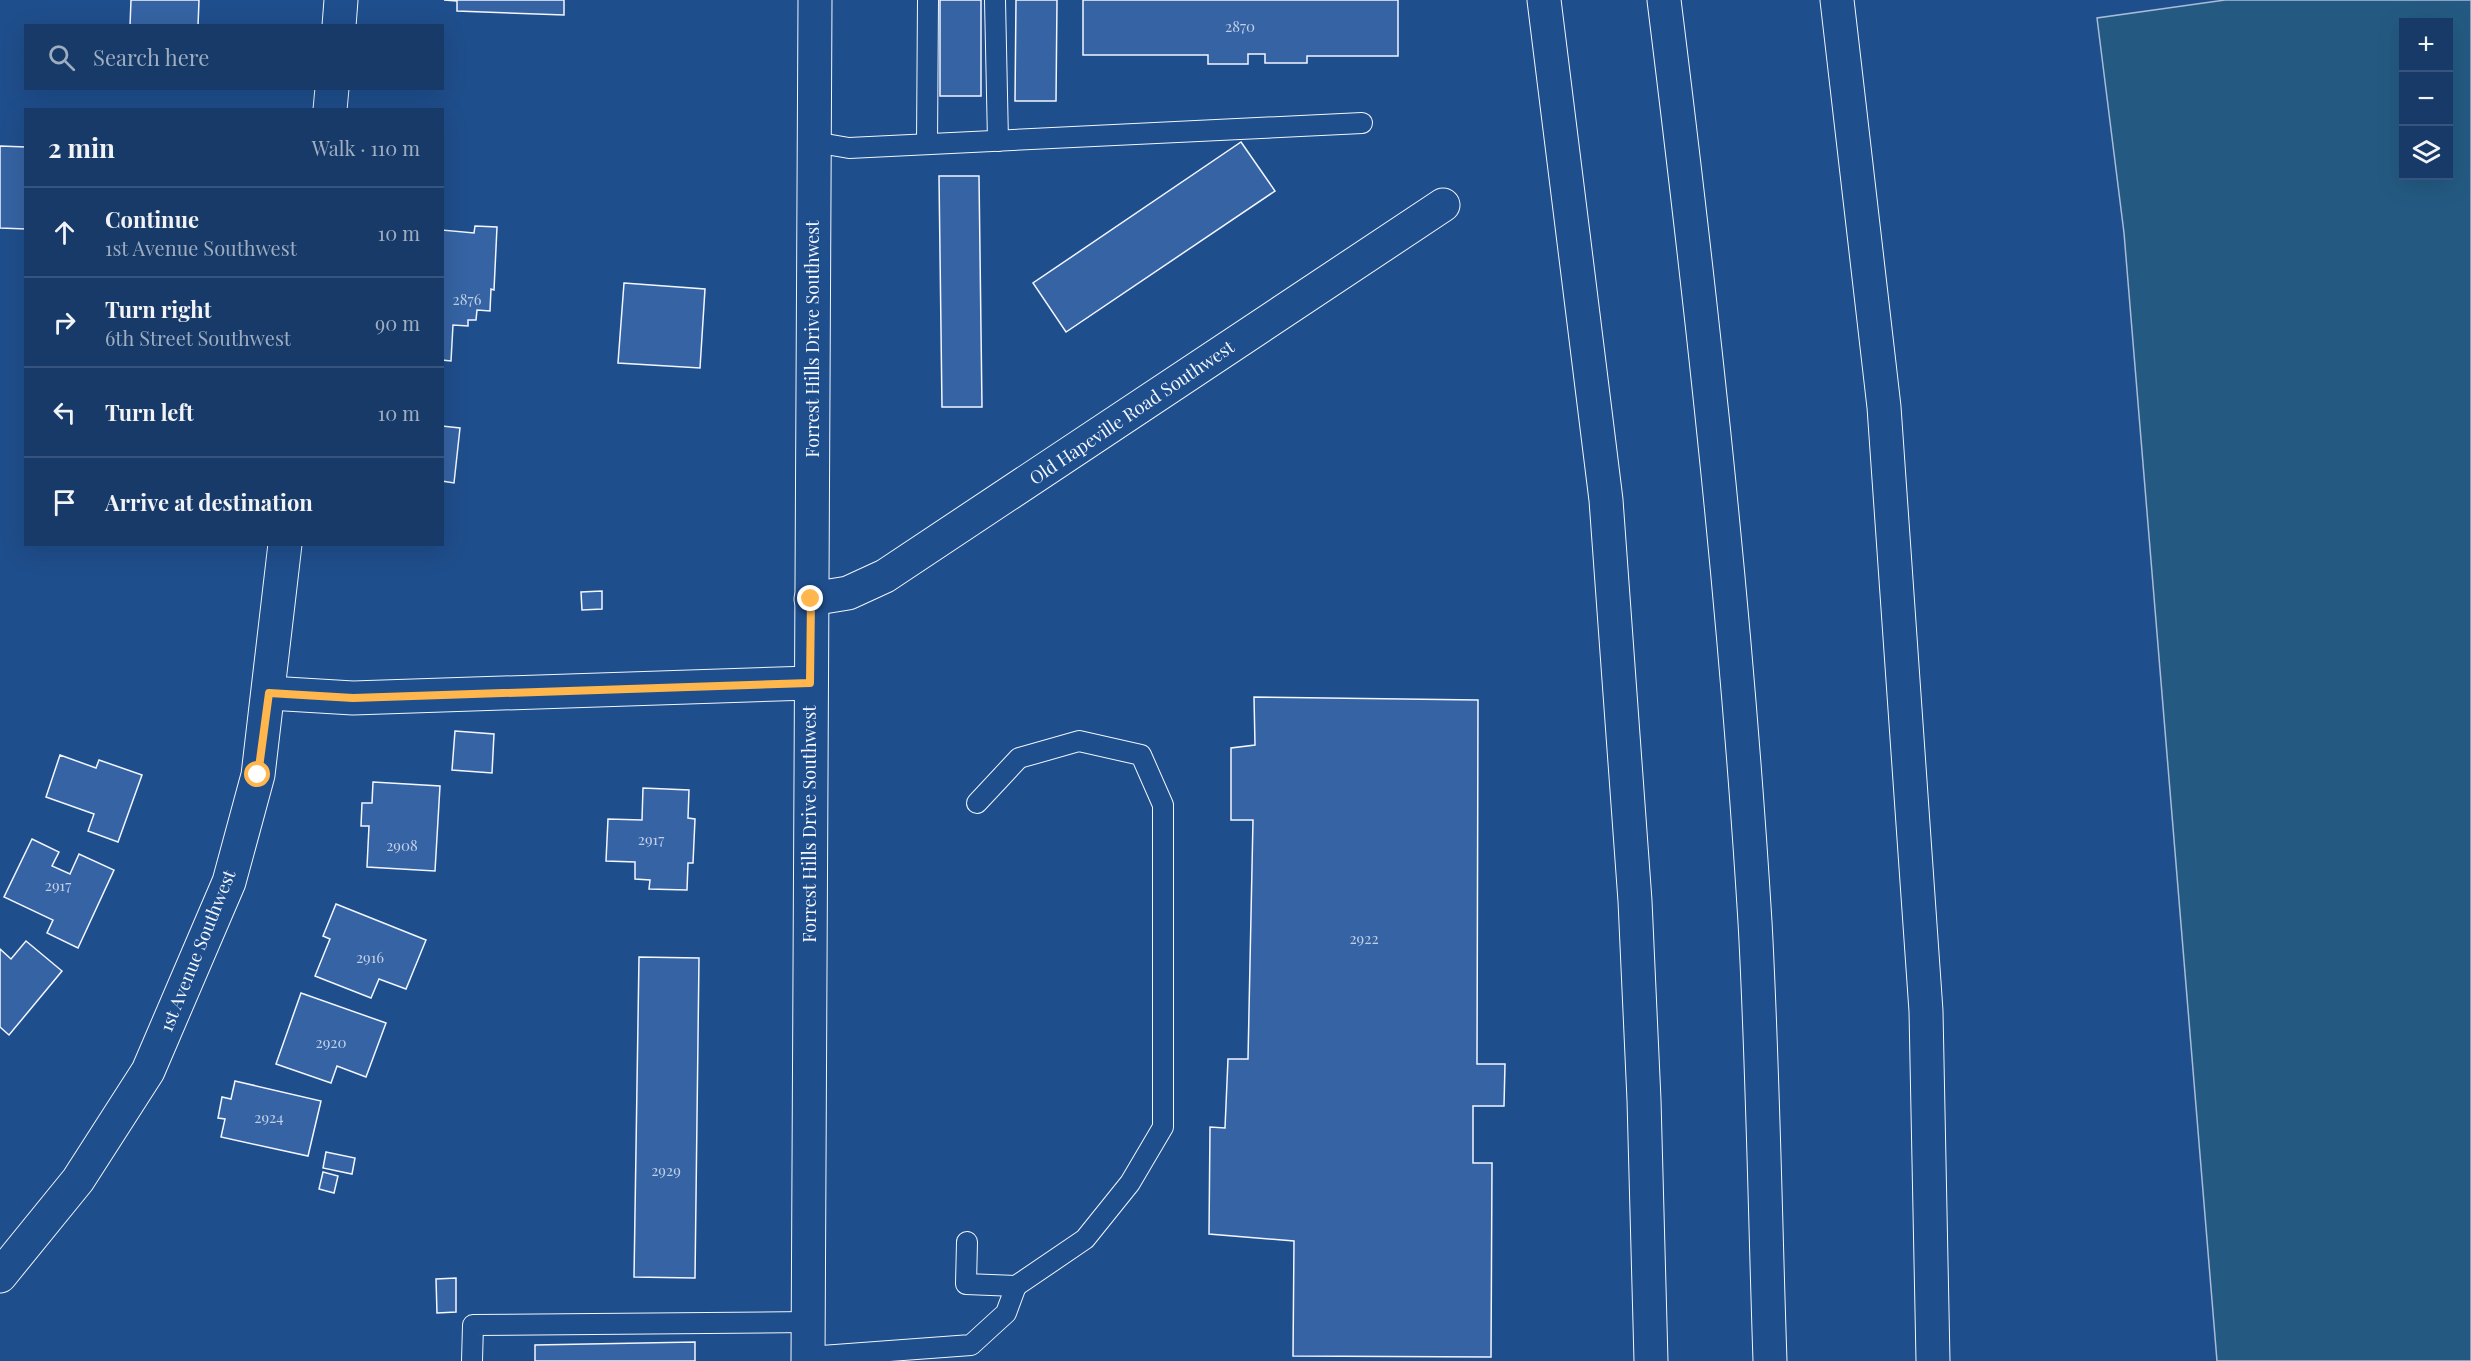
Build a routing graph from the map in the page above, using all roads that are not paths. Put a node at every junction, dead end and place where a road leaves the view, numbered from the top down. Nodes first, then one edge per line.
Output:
1 (341, 0) edge
2 (815, 0) edge
3 (928, 0) edge
4 (996, 0) edge
5 (1544, 0) edge
6 (1664, 0) edge
7 (1837, 0) edge
8 (339, 24) edge
9 (332, 90) edge
10 (330, 108) edge
11 (1362, 123) dead end
12 (998, 141) junction
13 (814, 142) junction
14 (927, 144) junction
15 (1443, 205) dead end
16 (285, 546) edge
17 (811, 599) junction
18 (810, 683) junction
19 (269, 693) junction
20 (977, 803) dead end
21 (967, 1242) dead end
22 (0, 1276) edge
23 (1016, 1286) junction
24 (808, 1322) junction
25 (808, 1359) edge
26 (472, 1361) edge
27 (1651, 1361) edge
28 (1770, 1361) edge
29 (1933, 1361) edge

1 - 8 main road
2 - 13 main road, Forrest Hills Drive Southwest
3 - 14 lane
4 - 12 lane
5 - 27 main road
6 - 28 main road
7 - 29 main road
9 - 10 main road
11 - 12 lane
12 - 14 lane
13 - 14 lane
13 - 17 main road, Forrest Hills Drive Southwest
15 - 17 main road, Old Hapeville Road Southwest
16 - 19 main road, 1st Avenue Southwest
17 - 18 main road, Forrest Hills Drive Southwest
18 - 19 main road
18 - 24 main road, Forrest Hills Drive Southwest
19 - 22 main road, 1st Avenue Southwest
20 - 23 lane
21 - 23 lane
23 - 25 lane
24 - 25 main road, Forrest Hills Drive Southwest
24 - 26 lane

